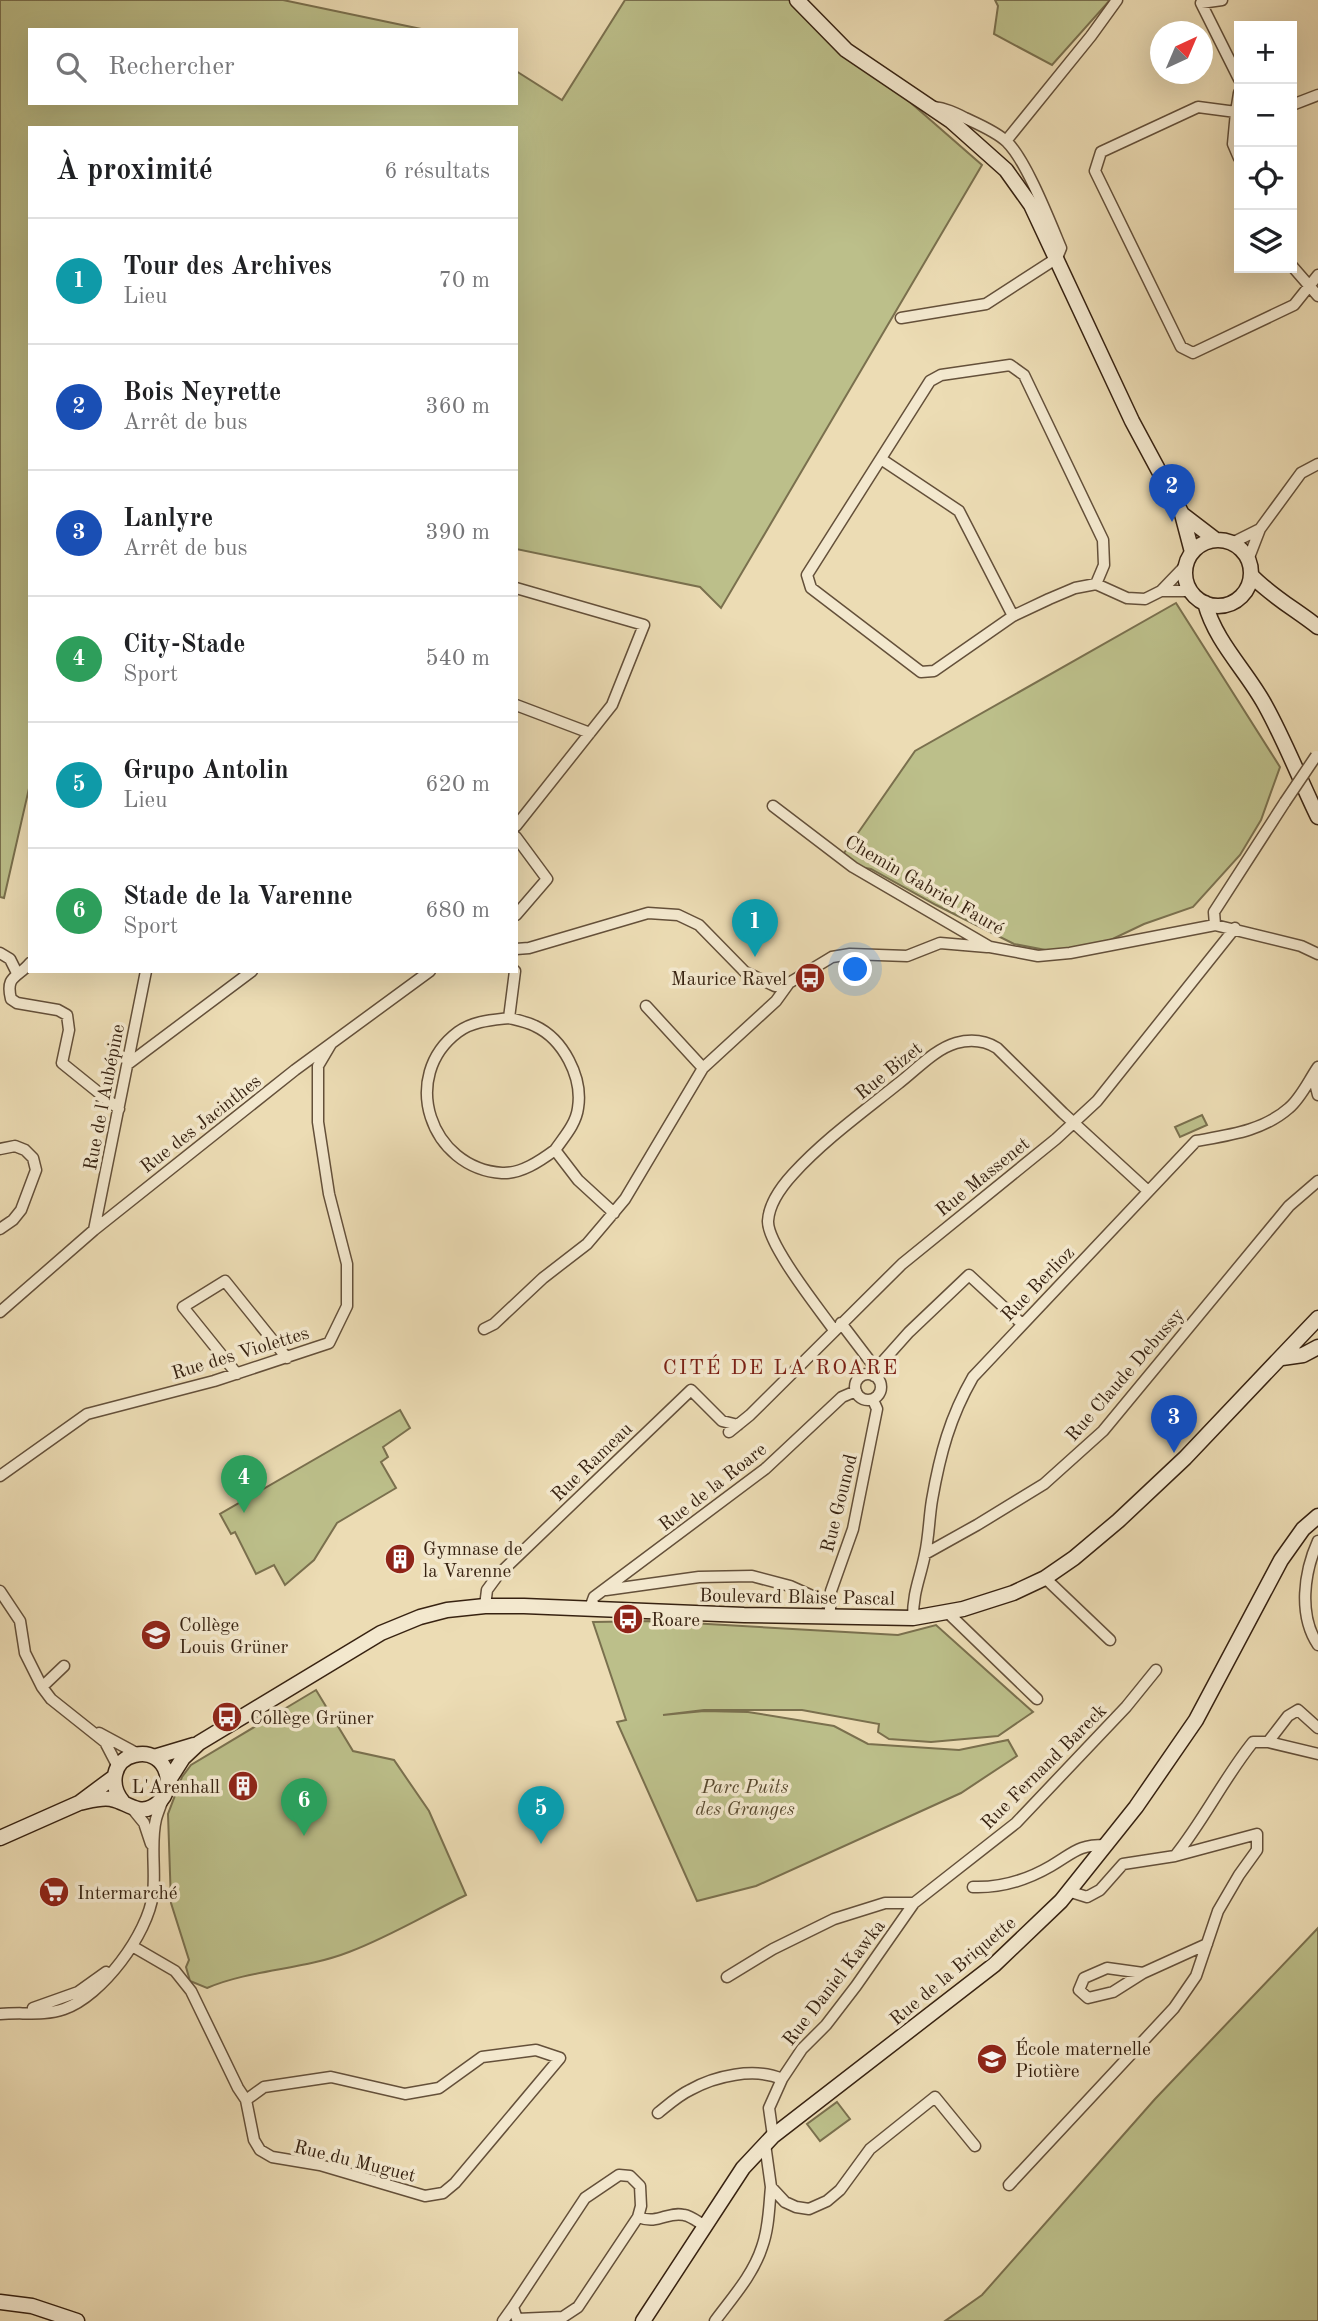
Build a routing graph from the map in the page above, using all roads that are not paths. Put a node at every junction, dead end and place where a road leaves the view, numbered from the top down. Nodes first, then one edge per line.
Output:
1 (797, 0) edge
2 (1117, 0) edge
3 (1222, 0) edge
4 (1234, 69) edge
5 (1318, 94) edge
6 (1297, 103) edge
7 (929, 107) junction
8 (1234, 112) edge
9 (1006, 141) junction
10 (1057, 258) junction
11 (1297, 272) edge
12 (1318, 275) edge
13 (1310, 286) junction
14 (1318, 296) edge
15 (901, 318) dead end
16 (881, 458) junction
17 (1318, 464) edge
18 (1182, 514) junction
19 (1260, 529) junction
20 (1216, 540) junction
21 (1232, 543) junction
22 (1189, 559) junction
23 (1250, 568) junction
24 (1096, 584) junction
25 (518, 589) edge
26 (1161, 591) junction
27 (1191, 591) junction
28 (1236, 600) junction
29 (1279, 601) junction
30 (1205, 603) junction
31 (1013, 617) junction
32 (1318, 627) edge
33 (1220, 638) junction
34 (518, 706) edge
35 (590, 733) junction
36 (1317, 754) edge
37 (773, 806) dead end
38 (522, 811) edge
39 (1318, 817) edge
40 (518, 840) edge
41 (518, 913) edge
42 (1215, 925) junction
43 (1235, 928) junction
44 (990, 947) junction
45 (518, 952) edge
46 (0, 953) edge
47 (1318, 954) edge
48 (28, 966) edge
49 (17, 973) junction
50 (146, 973) edge
51 (248, 973) edge
52 (427, 973) edge
53 (515, 973) edge
54 (789, 983) junction
55 (646, 1006) dead end
56 (509, 1018) junction
57 (331, 1044) junction
58 (128, 1064) junction
59 (703, 1068) junction
60 (1315, 1071) edge
61 (1318, 1095) edge
62 (119, 1109) junction
63 (1074, 1123) junction
64 (0, 1149) edge
65 (555, 1150) junction
66 (1318, 1181) edge
67 (1148, 1191) junction
68 (614, 1213) junction
69 (0, 1229) edge
70 (94, 1230) junction
71 (0, 1312) edge
72 (1318, 1318) edge
73 (1022, 1325) junction
74 (837, 1327) junction
75 (484, 1329) dead end
76 (1318, 1347) edge
77 (287, 1358) junction
78 (1282, 1358) junction
79 (875, 1372) junction
80 (237, 1374) junction
81 (856, 1391) junction
82 (873, 1400) junction
83 (733, 1428) joint
84 (0, 1476) edge
85 (1318, 1516) edge
86 (1318, 1541) edge
87 (925, 1554) junction
88 (1045, 1578) junction
89 (603, 1590) junction
90 (0, 1591) edge
91 (485, 1606) junction
92 (590, 1608) junction
93 (830, 1610) junction
94 (946, 1611) junction
95 (913, 1618) junction
96 (1110, 1640) dead end
97 (1318, 1645) edge
98 (64, 1666) dead end
99 (1156, 1670) dead end
100 (42, 1687) junction
101 (1037, 1699) dead end
102 (1318, 1728) edge
103 (93, 1731) junction
104 (1268, 1742) junction
105 (199, 1743) junction
106 (138, 1754) junction
107 (1318, 1754) edge
108 (154, 1757) junction
109 (116, 1772) junction
110 (169, 1780) junction
111 (164, 1798) junction
112 (79, 1803) junction
113 (127, 1805) junction
114 (0, 1838) edge
115 (1106, 1845) junction
116 (154, 1850) junction
117 (1175, 1856) junction
118 (973, 1887) dead end
119 (1068, 1891) junction
120 (913, 1905) junction
121 (1207, 1944) junction
122 (132, 1946) junction
123 (1143, 1973) junction
124 (727, 1977) dead end
125 (0, 2014) edge
126 (782, 2079) junction
127 (246, 2100) junction
128 (659, 2113) dead end
129 (769, 2140) junction
130 (975, 2146) dead end
131 (1009, 2185) dead end
132 (771, 2187) junction
133 (638, 2217) junction
134 (705, 2226) junction
135 (0, 2302) edge
136 (513, 2307) junction
137 (77, 2321) edge
138 (503, 2321) edge
139 (643, 2321) edge
140 (715, 2321) edge

1 - 7 main road
2 - 9 street
3 - 4 street
5 - 6 street
7 - 9 street
7 - 10 main road
8 - 13 street
9 - 10 street
10 - 15 street
10 - 18 main road
11 - 13 street
12 - 13 street
13 - 14 street
16 - 24 street
16 - 31 street
16 - 31 street
17 - 19 street
18 - 20 main road
18 - 22 main road
19 - 21 street
19 - 23 street
20 - 21 main road
20 - 22 main road
21 - 23 main road
22 - 26 street
22 - 27 main road
23 - 28 main road
23 - 29 main road
24 - 26 street
24 - 31 street
25 - 35 street
26 - 27 street
27 - 30 main road
28 - 29 main road
28 - 30 main road
28 - 33 main road
29 - 32 main road
30 - 33 main road
33 - 39 main road
34 - 35 street
35 - 38 street
36 - 42 street, bridge
37 - 44 street, Chemin Gabriel Fauré
40 - 41 street
42 - 43 street, Chemin Gabriel Fauré
42 - 44 street, Chemin Gabriel Fauré
43 - 47 street, Chemin Gabriel Fauré
43 - 63 street, Rue Massenet
44 - 54 street
45 - 54 street
46 - 49 street
48 - 49 street
49 - 62 street
50 - 58 street, Rue de l'Aubépine
51 - 58 street
52 - 57 street, Rue des Jacinthes
53 - 56 street
54 - 59 street
55 - 59 street
56 - 65 street
56 - 65 street
57 - 70 street, Rue des Jacinthes
57 - 77 street, Rue des Violettes
58 - 62 street, Rue de l'Aubépine
59 - 68 street
60 - 61 street
60 - 67 street, Rue Berlioz
62 - 70 street, Rue de l'Aubépine
63 - 67 street, Rue Bizet
63 - 74 street, Rue Massenet
63 - 74 street, Rue Bizet
64 - 69 street
65 - 68 street
66 - 87 street, Rue Claude Debussy
67 - 73 street, Rue Berlioz
68 - 75 street
70 - 71 street, Rue des Jacinthes
72 - 78 main road, Boulevard Blaise Pascal
73 - 79 street, Rue de la Roare
73 - 87 street, Rue Berlioz
74 - 79 street, Rue Bizet
74 - 83 street, Rue Massenet
76 - 78 main road
77 - 80 street, Rue des Violettes
77 - 80 street
78 - 88 main road, Boulevard Blaise Pascal
79 - 81 street, Rue de la Roare
79 - 82 street
80 - 84 street, Rue des Violettes
81 - 82 street
81 - 89 street, Rue de la Roare
82 - 93 street, Rue Gounod
83 - 91 street, Rue Rameau
85 - 115 main road, Rue de la Briquette
86 - 97 street
87 - 95 street, Rue Berlioz
88 - 94 main road, Boulevard Blaise Pascal
88 - 96 street
89 - 92 street, Rue de la Roare
89 - 93 street, Boulevard Blaise Pascal
90 - 100 street
91 - 92 main road, Boulevard Blaise Pascal
91 - 105 main road, Boulevard Blaise Pascal
92 - 93 main road, Boulevard Blaise Pascal
93 - 95 main road, Boulevard Blaise Pascal
94 - 95 main road, Boulevard Blaise Pascal
94 - 101 street
98 - 100 street
99 - 120 street, Rue Fernand Bareck
100 - 103 street
102 - 104 street
103 - 106 street
103 - 109 street
104 - 107 street
104 - 117 street
105 - 108 main road, Boulevard Blaise Pascal
105 - 110 main road, Boulevard Blaise Pascal
106 - 108 main road
106 - 109 main road
108 - 110 main road
109 - 112 main road
109 - 113 main road
110 - 111 main road
111 - 113 main road
111 - 116 street
112 - 113 main road
112 - 114 main road
113 - 116 street
115 - 118 street
115 - 119 main road, Rue de la Briquette
116 - 122 street
117 - 119 street
117 - 121 street
119 - 129 main road, Rue de la Briquette
120 - 124 street
120 - 126 street, Rue Daniel Kawka
121 - 123 street
121 - 131 street
122 - 125 street
122 - 127 street, Rue du Muguet
123 - 123 street
126 - 128 street
126 - 129 street, Rue Daniel Kawka
127 - 127 street, Rue du Muguet
129 - 132 street, Rue Daniel Kawka
129 - 134 main road, Rue de la Briquette
130 - 132 street
132 - 140 street, Rue Daniel Kawka
133 - 134 street
133 - 136 street
133 - 136 street
134 - 139 main road, Rue de la Briquette
135 - 137 main road
136 - 138 street

